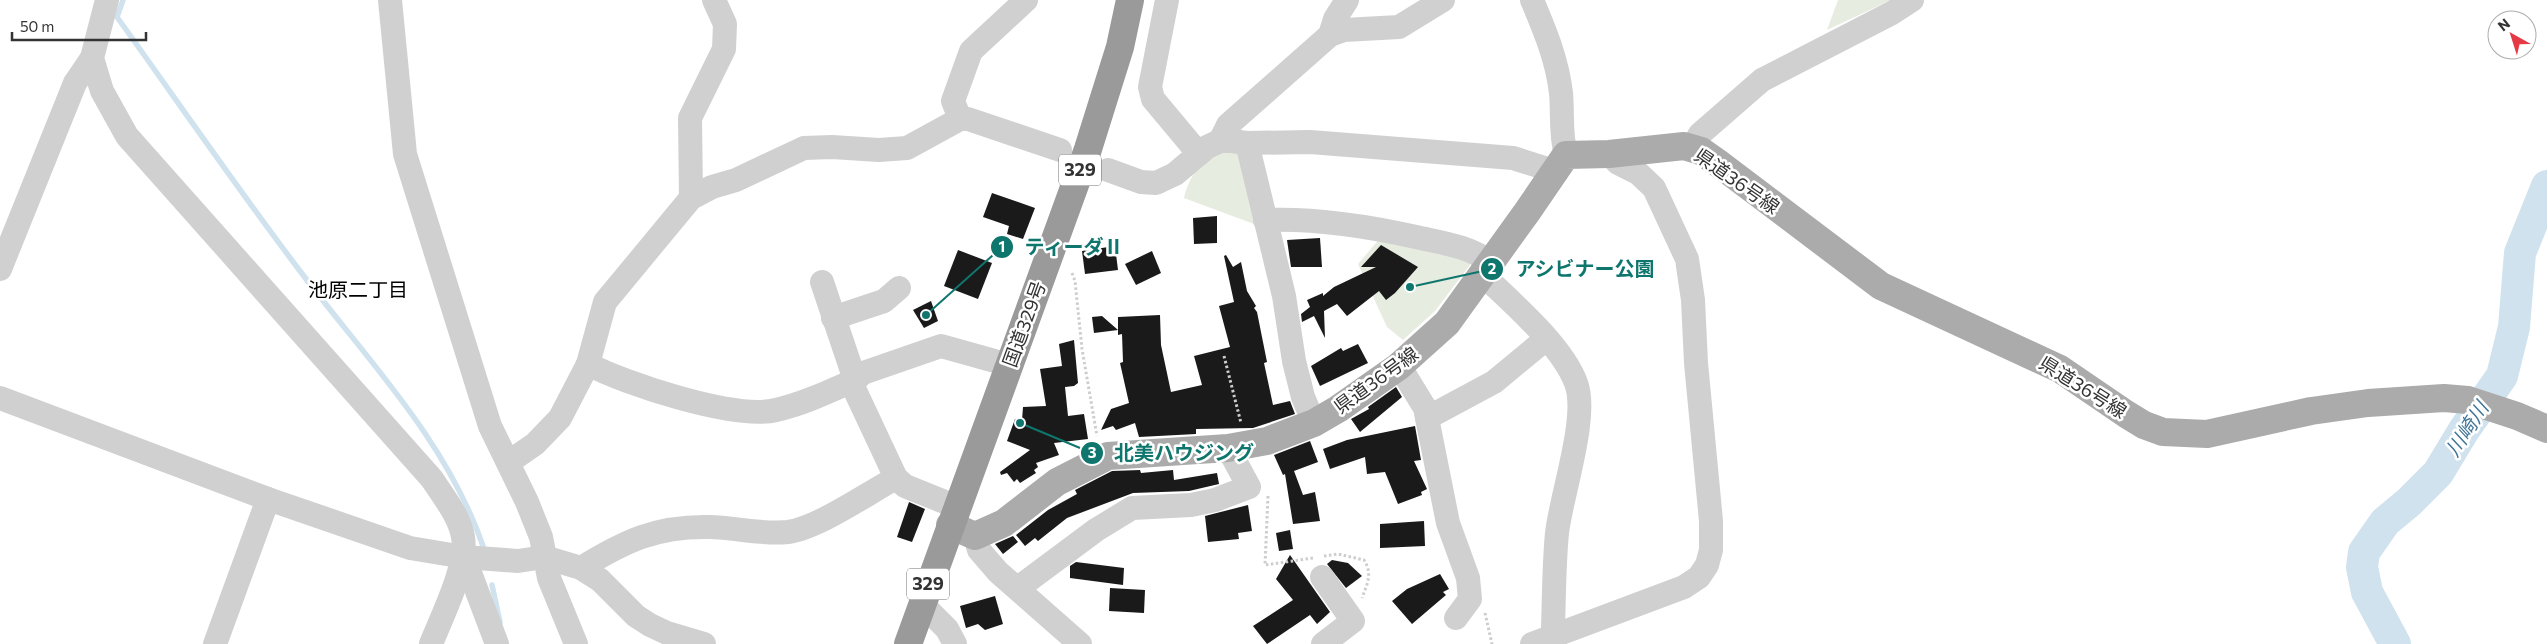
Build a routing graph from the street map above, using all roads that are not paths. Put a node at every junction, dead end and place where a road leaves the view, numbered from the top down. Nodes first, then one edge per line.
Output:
1 (107, 0) edge
2 (390, 0) edge
3 (714, 0) edge
4 (1026, 0) edge
5 (1130, 0) edge
6 (1167, 0) edge
7 (1347, 0) edge
8 (1443, 0) edge
9 (1532, 0) edge
10 (1912, 0) edge
11 (1330, 35) junction
12 (92, 58) junction
13 (960, 120) junction
14 (1220, 142) junction
15 (1247, 143) junction
16 (1692, 148) junction
17 (1060, 150) dead end
18 (1199, 154) junction
19 (1609, 154) junction
20 (1560, 163) junction
21 (1108, 170) dead end
22 (691, 198) junction
23 (1265, 220) junction
24 (1486, 268) junction
25 (0, 269) edge
26 (822, 282) dead end
27 (899, 288) dead end
28 (833, 318) junction
29 (1546, 339) junction
30 (588, 364) junction
31 (1009, 365) junction
32 (1398, 367) junction
33 (853, 381) junction
34 (0, 398) edge
35 (1427, 418) junction
36 (1314, 423) junction
37 (2547, 429) edge
38 (1236, 447) junction
39 (508, 462) junction
40 (896, 478) junction
41 (268, 499) junction
42 (953, 516) junction
43 (975, 536) junction
44 (464, 557) junction
45 (544, 557) junction
46 (581, 568) junction
47 (1322, 577) dead end
48 (1018, 588) junction
49 (921, 603) junction
50 (1456, 618) dead end
51 (1556, 634) junction
52 (216, 644) edge
53 (431, 644) edge
54 (497, 644) edge
55 (576, 644) edge
56 (704, 644) edge
57 (908, 644) edge
58 (955, 644) edge
59 (1080, 644) edge
60 (1323, 644) edge
61 (1532, 644) edge

1 - 12 street
2 - 39 street
3 - 22 street
4 - 13 street
5 - 31 highway, 国道329号 / 329
6 - 18 street
7 - 11 street
8 - 11 street
9 - 20 street
10 - 16 street
11 - 14 street
12 - 25 street
12 - 44 street
13 - 17 street
13 - 22 street
14 - 15 street
14 - 18 street
15 - 20 street
15 - 23 street
16 - 19 main road, 県道36号線
16 - 37 main road, 県道36号線
18 - 21 street
19 - 20 main road, 県道36号線
19 - 51 street
20 - 24 main road, 県道36号線
22 - 30 street
23 - 24 street
23 - 36 street
24 - 29 street
24 - 32 main road, 県道36号線
26 - 28 street
27 - 28 street
28 - 33 street
29 - 35 street
29 - 51 street
30 - 33 street
30 - 39 street
31 - 33 street
31 - 42 highway, 国道329号 / 329
32 - 35 street
32 - 36 main road, 県道36号線
33 - 40 street
34 - 41 street
35 - 50 street
36 - 38 main road, 県道36号線
38 - 43 main road, 県道36号線
38 - 48 street
39 - 45 street
40 - 42 street
40 - 46 street
41 - 44 street
41 - 52 street
42 - 43 main road
42 - 49 highway, 国道329号 / 329
43 - 48 street
44 - 45 street
44 - 53 street
44 - 54 street
45 - 46 street
45 - 55 street
46 - 56 street
47 - 60 street
48 - 59 street
49 - 57 highway, 国道329号 / 329
49 - 58 street
51 - 61 street

